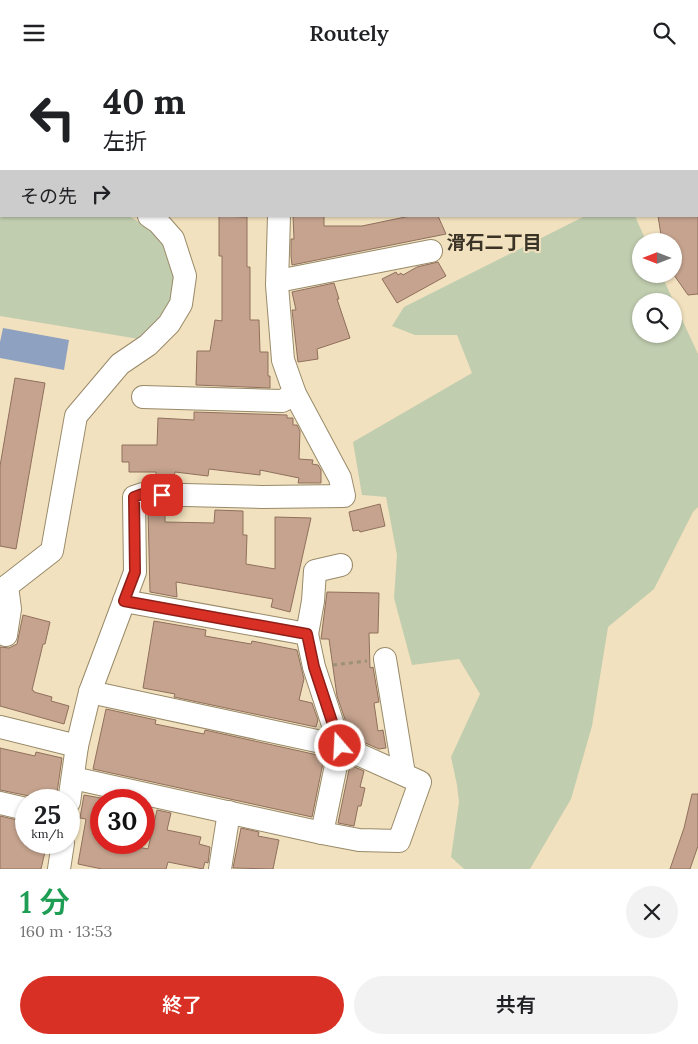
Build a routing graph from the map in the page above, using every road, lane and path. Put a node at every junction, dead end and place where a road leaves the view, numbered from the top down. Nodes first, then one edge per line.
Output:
1 (150, 217) edge
2 (279, 217) edge
3 (432, 251) dead end
4 (278, 281) junction
5 (295, 394) junction
6 (143, 397) dead end
7 (341, 565) dead end
8 (4, 586) edge
9 (124, 601) junction
10 (0, 633) edge
11 (307, 634) junction
12 (385, 659) joint
13 (314, 667) junction
14 (90, 692) junction
15 (0, 727) edge
16 (77, 746) junction
17 (340, 746) junction
18 (404, 774) junction
19 (73, 779) junction
20 (71, 789) edge
21 (0, 803) edge
22 (15, 806) edge
23 (229, 812) junction
24 (322, 833) junction
25 (61, 854) edge
26 (59, 869) edge
27 (220, 869) edge

1 - 8 street
2 - 4 street
3 - 4 street
4 - 5 street
5 - 6 street
5 - 9 street
7 - 11 street
8 - 10 street
9 - 11 street
9 - 14 street
11 - 13 street
12 - 13 path
12 - 18 street
13 - 17 street
14 - 16 street
14 - 17 street
15 - 16 street
16 - 19 street
17 - 18 street
17 - 24 street
18 - 24 street
19 - 20 street
19 - 23 street
21 - 22 street
23 - 24 street
23 - 27 street
25 - 26 street

